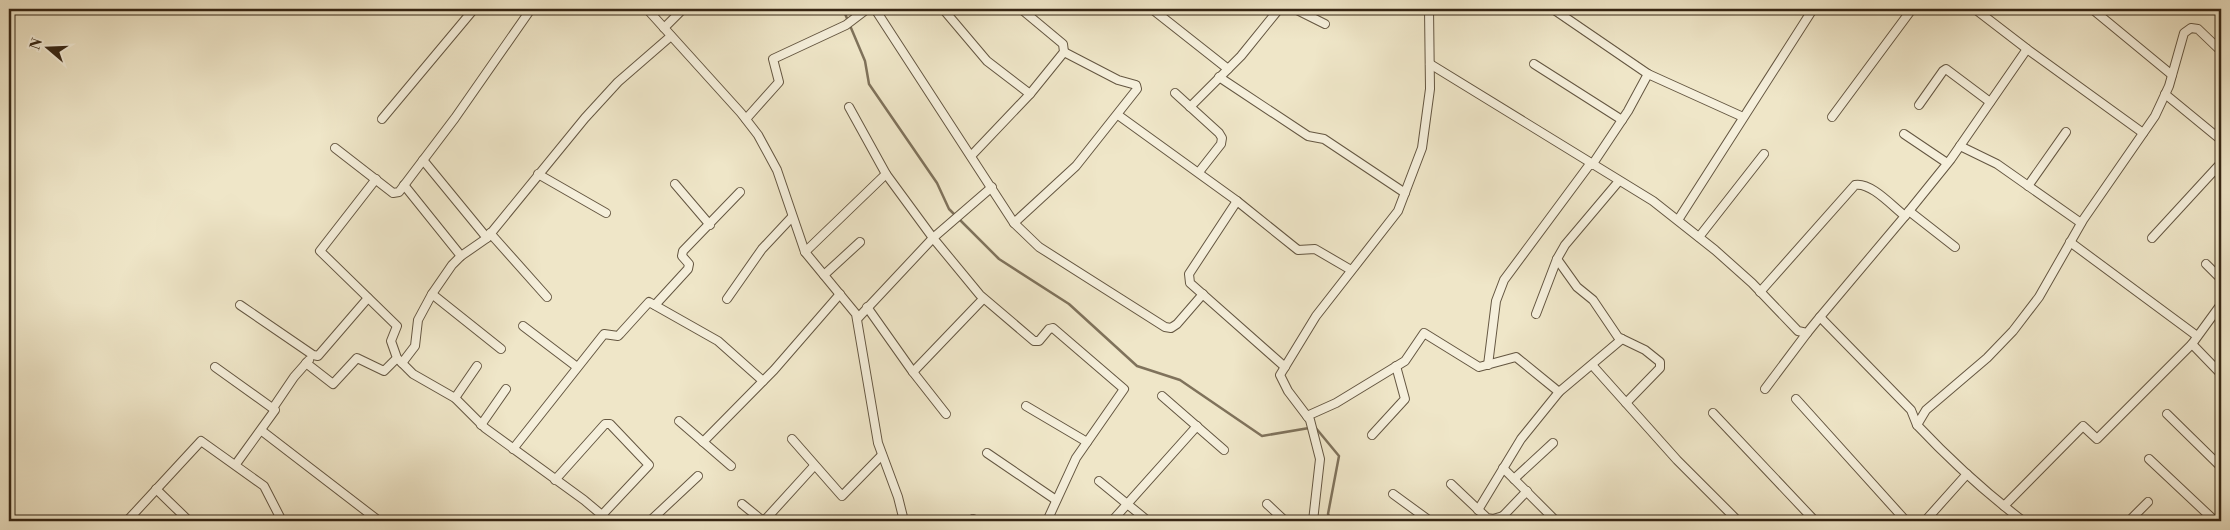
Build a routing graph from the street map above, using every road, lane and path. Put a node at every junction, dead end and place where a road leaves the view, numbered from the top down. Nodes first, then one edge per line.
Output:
1 (474, 9) edge
2 (530, 9) edge
3 (647, 9) edge
4 (683, 9) edge
5 (868, 9) edge
6 (875, 9) edge
7 (943, 9) edge
8 (1021, 9) edge
9 (1152, 9) edge
10 (1279, 9) edge
11 (1295, 9) edge
12 (1430, 9) edge
13 (1553, 9) edge
14 (1813, 9) edge
15 (1912, 9) edge
16 (1975, 9) edge
17 (2092, 9) edge
18 (1325, 24) dead end
19 (664, 28) junction
20 (672, 36) junction
21 (2027, 49) junction
22 (2221, 51) edge
23 (1064, 52) junction
24 (1430, 64) junction
25 (1534, 64) dead end
26 (1228, 69) junction
27 (1648, 74) junction
28 (2172, 76) junction
29 (1220, 77) junction
30 (1175, 93) dead end
31 (1030, 94) junction
32 (2166, 94) junction
33 (1990, 102) junction
34 (1919, 105) dead end
35 (849, 107) dead end
36 (1190, 107) junction
37 (1118, 115) junction
38 (1743, 116) junction
39 (1832, 117) dead end
40 (382, 119) dead end
41 (746, 119) junction
42 (1622, 120) junction
43 (2066, 132) dead end
44 (2143, 132) junction
45 (1904, 134) dead end
46 (2221, 140) edge
47 (1960, 146) junction
48 (336, 148) dead end
49 (1764, 154) dead end
50 (972, 156) junction
51 (423, 160) junction
52 (1948, 163) junction
53 (2221, 163) edge
54 (1591, 164) junction
55 (1199, 172) junction
56 (538, 174) junction
57 (886, 174) junction
58 (376, 179) junction
59 (1619, 181) junction
60 (675, 184) dead end
61 (404, 185) junction
62 (2028, 186) junction
63 (992, 187) junction
64 (740, 192) dead end
65 (1405, 193) junction
66 (1237, 201) junction
67 (606, 213) dead end
68 (1907, 213) junction
69 (792, 217) junction
70 (1678, 220) junction
71 (1014, 223) junction
72 (2081, 224) junction
73 (710, 225) junction
74 (488, 236) junction
75 (933, 238) junction
76 (1700, 238) junction
77 (2152, 238) dead end
78 (860, 242) dead end
79 (2070, 242) junction
80 (1955, 247) dead end
81 (805, 252) junction
82 (461, 256) junction
83 (1556, 259) junction
84 (2206, 264) dead end
85 (1351, 270) junction
86 (824, 275) junction
87 (2221, 279) edge
88 (1760, 292) junction
89 (432, 294) junction
90 (840, 294) junction
91 (1203, 294) junction
92 (547, 296) dead end
93 (368, 298) junction
94 (727, 299) dead end
95 (983, 299) junction
96 (240, 305) dead end
97 (655, 305) junction
98 (867, 307) junction
99 (2219, 307) dead end
100 (1536, 314) dead end
101 (1820, 317) junction
102 (858, 318) junction
103 (523, 326) dead end
104 (1807, 332) junction
105 (2197, 336) junction
106 (1622, 339) junction
107 (2192, 344) junction
108 (501, 349) dead end
109 (314, 355) junction
110 (399, 360) junction
111 (306, 363) junction
112 (477, 366) dead end
113 (1396, 366) junction
114 (1488, 366) junction
115 (1593, 366) junction
116 (215, 367) dead end
117 (577, 367) junction
118 (1285, 367) junction
119 (913, 372) junction
120 (2221, 374) edge
121 (763, 381) junction
122 (506, 389) dead end
123 (1765, 389) dead end
124 (1560, 392) junction
125 (1162, 396) dead end
126 (455, 398) junction
127 (1796, 398) dead end
128 (1626, 402) junction
129 (1026, 406) dead end
130 (273, 408) junction
131 (1713, 413) dead end
132 (946, 414) dead end
133 (2167, 414) dead end
134 (1309, 418) junction
135 (679, 421) dead end
136 (481, 425) junction
137 (1917, 425) junction
138 (1197, 426) junction
139 (262, 431) junction
140 (1372, 435) dead end
141 (792, 439) dead end
142 (703, 442) junction
143 (1087, 442) junction
144 (1553, 443) dead end
145 (513, 449) junction
146 (1224, 450) dead end
147 (987, 453) dead end
148 (882, 455) junction
149 (2149, 460) dead end
150 (236, 464) junction
151 (731, 466) dead end
152 (814, 466) junction
153 (2221, 467) edge
154 (1504, 468) junction
155 (1967, 474) junction
156 (698, 476) dead end
157 (1514, 478) junction
158 (556, 480) junction
159 (1099, 480) dead end
160 (1451, 484) dead end
161 (156, 489) junction
162 (1526, 491) junction
163 (1393, 494) dead end
164 (1056, 500) junction
165 (2148, 502) dead end
166 (742, 504) dead end
167 (1126, 504) junction
168 (1267, 504) dead end
169 (2004, 506) junction
170 (1478, 510) junction
171 (602, 515) junction
172 (1506, 519) edge
173 (127, 521) edge
174 (189, 521) edge
175 (282, 521) edge
176 (379, 521) edge
177 (609, 521) edge
178 (650, 521) edge
179 (764, 521) edge
180 (904, 521) edge
181 (1047, 521) edge
182 (1112, 521) edge
183 (1148, 521) edge
184 (1285, 521) edge
185 (1313, 521) edge
186 (1430, 521) edge
187 (1556, 521) edge
188 (1738, 521) edge
189 (1814, 521) edge
190 (1906, 521) edge
191 (1925, 521) edge
192 (2024, 521) edge
193 (2130, 521) edge
194 (2215, 521) edge

1 - 40 street
2 - 51 street
3 - 19 street
4 - 19 street
5 - 41 street
6 - 50 street
7 - 31 street
8 - 23 street
9 - 26 street
10 - 26 street
11 - 18 street
12 - 24 street
13 - 27 street
14 - 38 street
15 - 39 street
16 - 21 street
17 - 28 street
19 - 20 street
20 - 41 street
20 - 56 street
21 - 33 street
21 - 44 street
22 - 28 street
23 - 31 street
23 - 37 street
24 - 54 street
24 - 65 street
25 - 42 street
26 - 29 street
27 - 38 street
27 - 42 street
28 - 32 street
29 - 36 street
29 - 65 street
30 - 36 street
31 - 50 street
32 - 44 street
32 - 46 street
33 - 34 street
33 - 47 street
35 - 57 street
36 - 55 street
37 - 55 street
37 - 71 street
38 - 70 street
41 - 69 street
42 - 54 street
43 - 62 street
44 - 72 street
45 - 52 street
47 - 52 street
47 - 62 street
48 - 58 street
49 - 76 street
50 - 63 street
51 - 61 street
51 - 74 street
52 - 68 street
53 - 77 street
54 - 59 street
54 - 114 street
55 - 66 street
56 - 67 street
56 - 74 street
57 - 75 street
57 - 81 street
58 - 61 street
58 - 93 street
59 - 70 street
59 - 83 street
60 - 73 street
61 - 82 street
62 - 72 street
63 - 71 street
63 - 75 street
64 - 73 street
65 - 85 street
66 - 85 street
66 - 91 street
68 - 80 street
68 - 88 street
68 - 101 street
69 - 81 street
69 - 94 street
70 - 76 street
71 - 91 street
72 - 79 street
73 - 97 street
74 - 82 street
74 - 92 street
75 - 95 street
75 - 98 street
76 - 88 street
78 - 86 street
79 - 105 street
79 - 137 street
81 - 86 street
82 - 89 street
83 - 100 street
83 - 106 street
84 - 87 street
85 - 118 street
86 - 90 street
88 - 104 street
89 - 108 street
89 - 110 street
90 - 102 street
90 - 121 street
91 - 118 street
93 - 109 street
93 - 110 street
95 - 119 street
95 - 143 street
96 - 109 street
97 - 117 street
97 - 121 street
98 - 102 street
98 - 119 street
99 - 105 street
101 - 104 street
101 - 137 street
102 - 148 street
103 - 117 street
104 - 123 street
105 - 107 street
106 - 115 street
106 - 128 street
107 - 120 street
107 - 169 street
109 - 111 street
110 - 111 street
110 - 126 street
111 - 130 street
112 - 126 street
113 - 114 street
113 - 134 street
113 - 140 street
114 - 124 street
115 - 124 street
115 - 128 street
116 - 130 street
117 - 145 street
118 - 134 street
119 - 132 street
121 - 142 street
122 - 136 street
124 - 154 street
125 - 138 street
126 - 136 street
127 - 190 street
128 - 188 street
129 - 143 street
130 - 139 street
131 - 189 street
133 - 153 street
134 - 185 street
135 - 142 street
136 - 145 street
137 - 155 street
138 - 146 street
138 - 167 street
139 - 150 street
139 - 176 street
141 - 152 street
142 - 151 street
143 - 164 street
144 - 157 street
145 - 158 street
147 - 164 street
148 - 152 street
148 - 180 street
149 - 194 street
150 - 161 street
150 - 175 street
152 - 179 street
154 - 157 street
154 - 170 street
155 - 169 street
155 - 191 street
156 - 178 street
157 - 162 street
158 - 171 street
158 - 171 street
159 - 167 street
160 - 170 street
161 - 173 street
161 - 174 street
162 - 172 street
162 - 187 street
163 - 186 street
164 - 181 street
165 - 193 street
166 - 179 street
167 - 182 street
167 - 183 street
168 - 184 street
169 - 192 street
170 - 172 street
171 - 177 street

